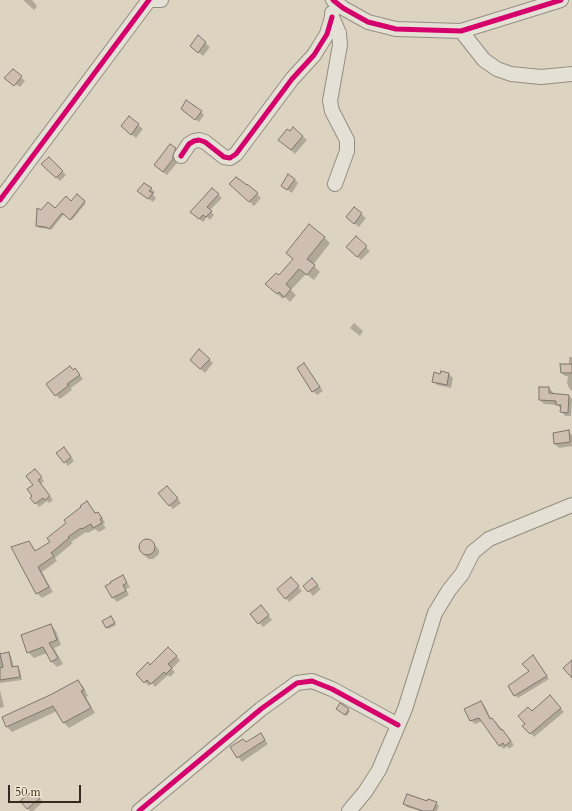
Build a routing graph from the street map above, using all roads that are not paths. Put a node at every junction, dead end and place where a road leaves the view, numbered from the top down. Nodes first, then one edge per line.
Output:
1 (149, 0) edge
2 (161, 0) edge
3 (333, 0) edge
4 (561, 0) edge
5 (332, 17) junction
6 (461, 31) junction
7 (572, 74) edge
8 (181, 156) dead end
9 (335, 184) dead end
10 (0, 200) edge
11 (572, 505) edge
12 (398, 725) junction
13 (139, 811) edge
14 (349, 811) edge

1 - 2 street
1 - 10 street
3 - 5 street
3 - 6 street
4 - 6 street
5 - 8 street
5 - 9 street
6 - 7 street
11 - 12 street
12 - 13 street
12 - 14 street

